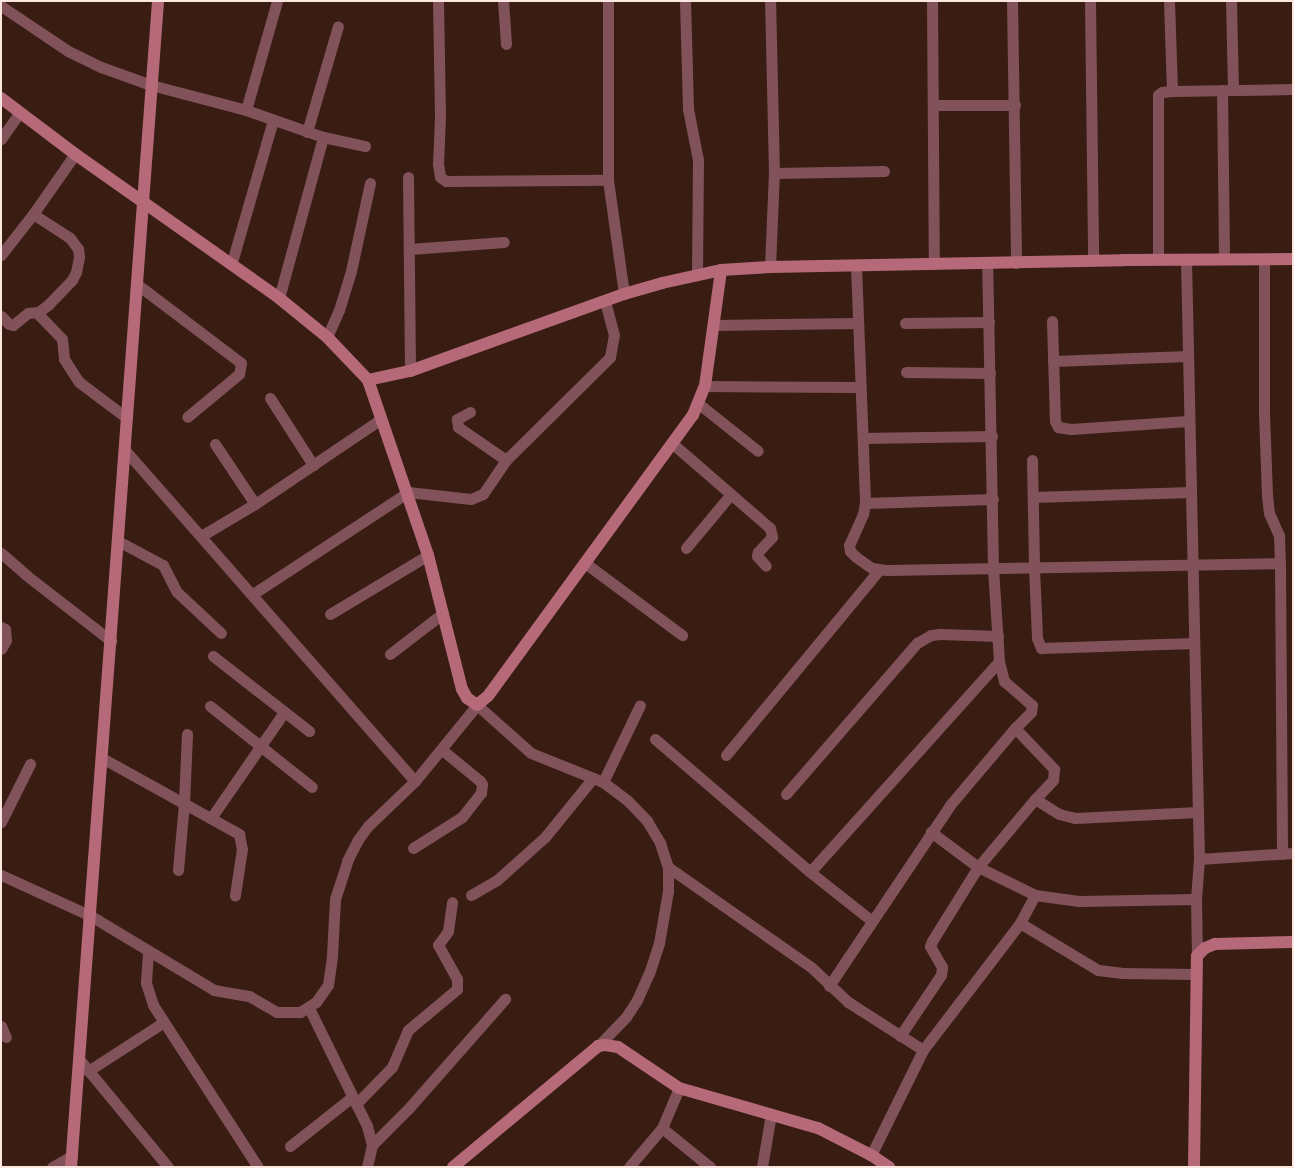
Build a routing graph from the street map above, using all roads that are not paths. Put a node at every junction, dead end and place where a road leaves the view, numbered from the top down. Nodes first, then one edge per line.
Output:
1 (158, 1) edge
2 (277, 1) edge
3 (438, 1) edge
4 (503, 1) edge
5 (608, 1) edge
6 (685, 1) edge
7 (770, 1) edge
8 (932, 1) edge
9 (1012, 1) edge
10 (1090, 1) edge
11 (1169, 1) edge
12 (1231, 1) edge
13 (1, 6) edge
14 (338, 26) dead end
15 (506, 44) dead end
16 (152, 86) junction
17 (1293, 89) edge
18 (1227, 90) junction
19 (1172, 91) junction
20 (1, 98) edge
21 (933, 105) junction
22 (1015, 105) junction
23 (246, 110) junction
24 (19, 112) junction
25 (273, 120) junction
26 (307, 132) junction
27 (323, 137) junction
28 (1, 139) edge
29 (365, 146) dead end
30 (75, 154) junction
31 (884, 170) dead end
32 (774, 173) junction
33 (408, 177) dead end
34 (608, 180) junction
35 (370, 183) dead end
36 (144, 202) junction
37 (33, 214) junction
38 (504, 242) dead end
39 (410, 249) junction
40 (1, 255) edge
41 (1224, 258) junction
42 (1158, 259) junction
43 (1186, 259) junction
44 (1264, 259) junction
45 (1293, 259) edge
46 (1093, 260) junction
47 (232, 262) junction
48 (1016, 262) junction
49 (987, 263) junction
50 (934, 264) junction
51 (856, 266) junction
52 (770, 267) junction
53 (721, 270) junction
54 (697, 274) junction
55 (138, 284) junction
56 (624, 294) junction
57 (279, 298) junction
58 (605, 301) junction
59 (38, 312) junction
60 (1, 316) edge
61 (989, 322) junction
62 (1052, 322) dead end
63 (858, 323) junction
64 (905, 323) dead end
65 (715, 326) junction
66 (327, 337) junction
67 (1188, 356) junction
68 (1053, 361) junction
69 (410, 371) junction
70 (906, 372) dead end
71 (990, 373) junction
72 (368, 380) junction
73 (705, 386) junction
74 (860, 387) junction
75 (270, 398) dead end
76 (699, 404) junction
77 (470, 412) dead end
78 (187, 417) dead end
79 (127, 418) junction
80 (381, 419) junction
81 (1188, 421) junction
82 (992, 436) junction
83 (863, 438) junction
84 (215, 444) dead end
85 (673, 444) junction
86 (125, 450) junction
87 (758, 451) dead end
88 (506, 460) junction
89 (1032, 460) dead end
90 (313, 465) junction
91 (408, 492) junction
92 (1190, 492) junction
93 (731, 494) junction
94 (1034, 497) junction
95 (993, 499) junction
96 (865, 503) junction
97 (255, 504) junction
98 (201, 536) junction
99 (118, 541) junction
100 (686, 548) dead end
101 (1, 553) edge
102 (428, 555) junction
103 (584, 563) junction
104 (1280, 563) junction
105 (1193, 565) junction
106 (766, 566) dead end
107 (993, 567) junction
108 (1034, 568) junction
109 (879, 570) junction
110 (253, 594) junction
111 (443, 613) junction
112 (330, 614) dead end
113 (1, 626) edge
114 (221, 633) dead end
115 (682, 635) dead end
116 (998, 636) junction
117 (111, 640) junction
118 (1194, 643) junction
119 (1, 649) edge
120 (390, 654) dead end
121 (213, 656) dead end
122 (999, 661) junction
123 (477, 705) junction
124 (640, 705) dead end
125 (210, 706) dead end
126 (284, 712) junction
127 (1015, 728) junction
128 (309, 731) dead end
129 (187, 734) dead end
130 (656, 739) dead end
131 (261, 746) junction
132 (441, 749) junction
133 (726, 755) dead end
134 (102, 758) junction
135 (30, 764) dead end
136 (415, 780) junction
137 (598, 780) junction
138 (312, 788) dead end
139 (786, 794) dead end
140 (1034, 799) junction
141 (184, 803) junction
142 (1198, 812) junction
143 (211, 818) junction
144 (1, 822) edge
145 (931, 832) junction
146 (413, 848) dead end
147 (1287, 853) edge
148 (1199, 859) junction
149 (978, 866) junction
150 (668, 867) junction
151 (178, 870) dead end
152 (810, 872) junction
153 (1, 875) edge
154 (235, 895) dead end
155 (471, 895) dead end
156 (1035, 895) junction
157 (1196, 899) junction
158 (452, 902) dead end
159 (90, 916) junction
160 (872, 921) junction
161 (1020, 923) junction
162 (1293, 942) edge
163 (148, 953) junction
164 (1197, 956) junction
165 (1196, 974) junction
166 (829, 986) junction
167 (505, 999) dead end
168 (309, 1008) junction
169 (164, 1022) junction
170 (1, 1026) edge
171 (900, 1036) junction
172 (6, 1037) dead end
173 (598, 1046) junction
174 (923, 1050) junction
175 (78, 1059) junction
176 (88, 1071) junction
177 (679, 1088) junction
178 (354, 1100) junction
179 (771, 1114) junction
180 (662, 1128) junction
181 (372, 1145) junction
182 (290, 1146) dead end
183 (871, 1155) junction
184 (72, 1161) edge
185 (52, 1167) edge
186 (168, 1167) edge
187 (258, 1167) edge
188 (367, 1167) edge
189 (453, 1167) edge
190 (629, 1167) edge
191 (710, 1167) edge
192 (762, 1167) edge
193 (889, 1167) edge
194 (1194, 1167) edge

1 - 16 street
2 - 23 street
3 - 34 street
4 - 15 street
5 - 34 street
6 - 54 street
7 - 32 street
8 - 21 street
9 - 22 street
10 - 46 street
11 - 19 street
12 - 18 street
13 - 16 street
14 - 26 street
16 - 23 street
16 - 36 street
17 - 18 street
18 - 19 street
18 - 41 street
19 - 42 street
20 - 24 street
21 - 22 street
21 - 50 street
22 - 48 street
23 - 25 street
24 - 28 street
24 - 30 street
25 - 26 street
25 - 47 street
26 - 27 street
27 - 29 street
27 - 57 street
30 - 36 street
30 - 37 street
31 - 32 street
32 - 52 street
33 - 39 street
34 - 56 street
35 - 66 street
36 - 47 street
36 - 55 street
37 - 40 street
37 - 59 street
38 - 39 street
39 - 69 street
41 - 43 street
41 - 44 street
42 - 43 street
42 - 46 street
43 - 67 street
44 - 45 street
44 - 104 street
46 - 48 street
47 - 57 street
48 - 49 street
49 - 50 street
49 - 61 street
50 - 51 street
51 - 52 street
51 - 63 street
52 - 53 street
53 - 54 street
53 - 65 street
54 - 56 street
55 - 78 street
55 - 79 street
56 - 58 street
57 - 66 street
58 - 69 street
58 - 88 street
59 - 60 street
59 - 79 street
61 - 64 street
61 - 71 street
62 - 68 street
63 - 65 street
63 - 74 street
65 - 73 street
66 - 72 street
67 - 68 street
67 - 81 street
68 - 81 street
69 - 72 street
70 - 71 street
71 - 82 street
72 - 80 street
73 - 74 street
73 - 76 street
74 - 83 street
75 - 90 street
76 - 85 street
76 - 87 street
77 - 88 street
79 - 86 street
80 - 90 street
80 - 91 street
81 - 92 street
82 - 83 street
82 - 95 street
83 - 96 street
84 - 97 street
85 - 93 street
85 - 103 street
86 - 98 street
86 - 99 street
88 - 91 street
89 - 94 street
90 - 97 street
91 - 102 street
91 - 110 street
92 - 94 street
92 - 105 street
93 - 100 street
93 - 106 street
94 - 108 street
95 - 96 street
95 - 107 street
96 - 109 street
97 - 98 street
98 - 110 street
99 - 114 street
99 - 117 street
101 - 117 street
102 - 111 street
102 - 112 street
103 - 115 street
103 - 123 street
104 - 105 street
104 - 147 street
105 - 108 street
105 - 118 street
107 - 108 street
107 - 109 street
107 - 116 street
108 - 118 street
109 - 133 street
110 - 136 street
111 - 120 street
111 - 123 street
113 - 119 street
116 - 122 street
116 - 139 street
117 - 134 street
118 - 142 street
121 - 126 street
122 - 127 street
122 - 152 street
123 - 132 street
123 - 137 street
124 - 137 street
125 - 131 street
126 - 128 street
126 - 131 street
127 - 140 street
127 - 145 street
129 - 141 street
130 - 152 street
131 - 138 street
131 - 143 street
132 - 136 street
132 - 146 street
134 - 141 street
134 - 159 street
135 - 144 street
136 - 168 street
137 - 150 street
137 - 155 street
140 - 142 street
140 - 149 street
141 - 143 street
141 - 151 street
142 - 148 street
143 - 154 street
145 - 149 street
145 - 160 street
147 - 148 street
148 - 157 street
149 - 156 street
149 - 171 street
150 - 166 street
150 - 173 street
152 - 160 street
153 - 159 street
156 - 157 street
156 - 161 street
157 - 164 street
158 - 178 street
159 - 163 street
159 - 175 street
160 - 166 street
161 - 165 street
161 - 174 street
162 - 164 street
163 - 168 street
163 - 169 street
164 - 165 street
165 - 194 street
166 - 171 street
167 - 181 street
168 - 178 street
169 - 176 street
169 - 187 street
170 - 172 street
171 - 174 street
173 - 177 street
173 - 189 street
174 - 183 street
175 - 176 street
175 - 184 street
176 - 186 street
177 - 179 street
177 - 180 street
178 - 181 street
178 - 182 street
179 - 183 street
179 - 192 street
180 - 190 street
180 - 191 street
181 - 188 street
183 - 193 street
184 - 185 street

